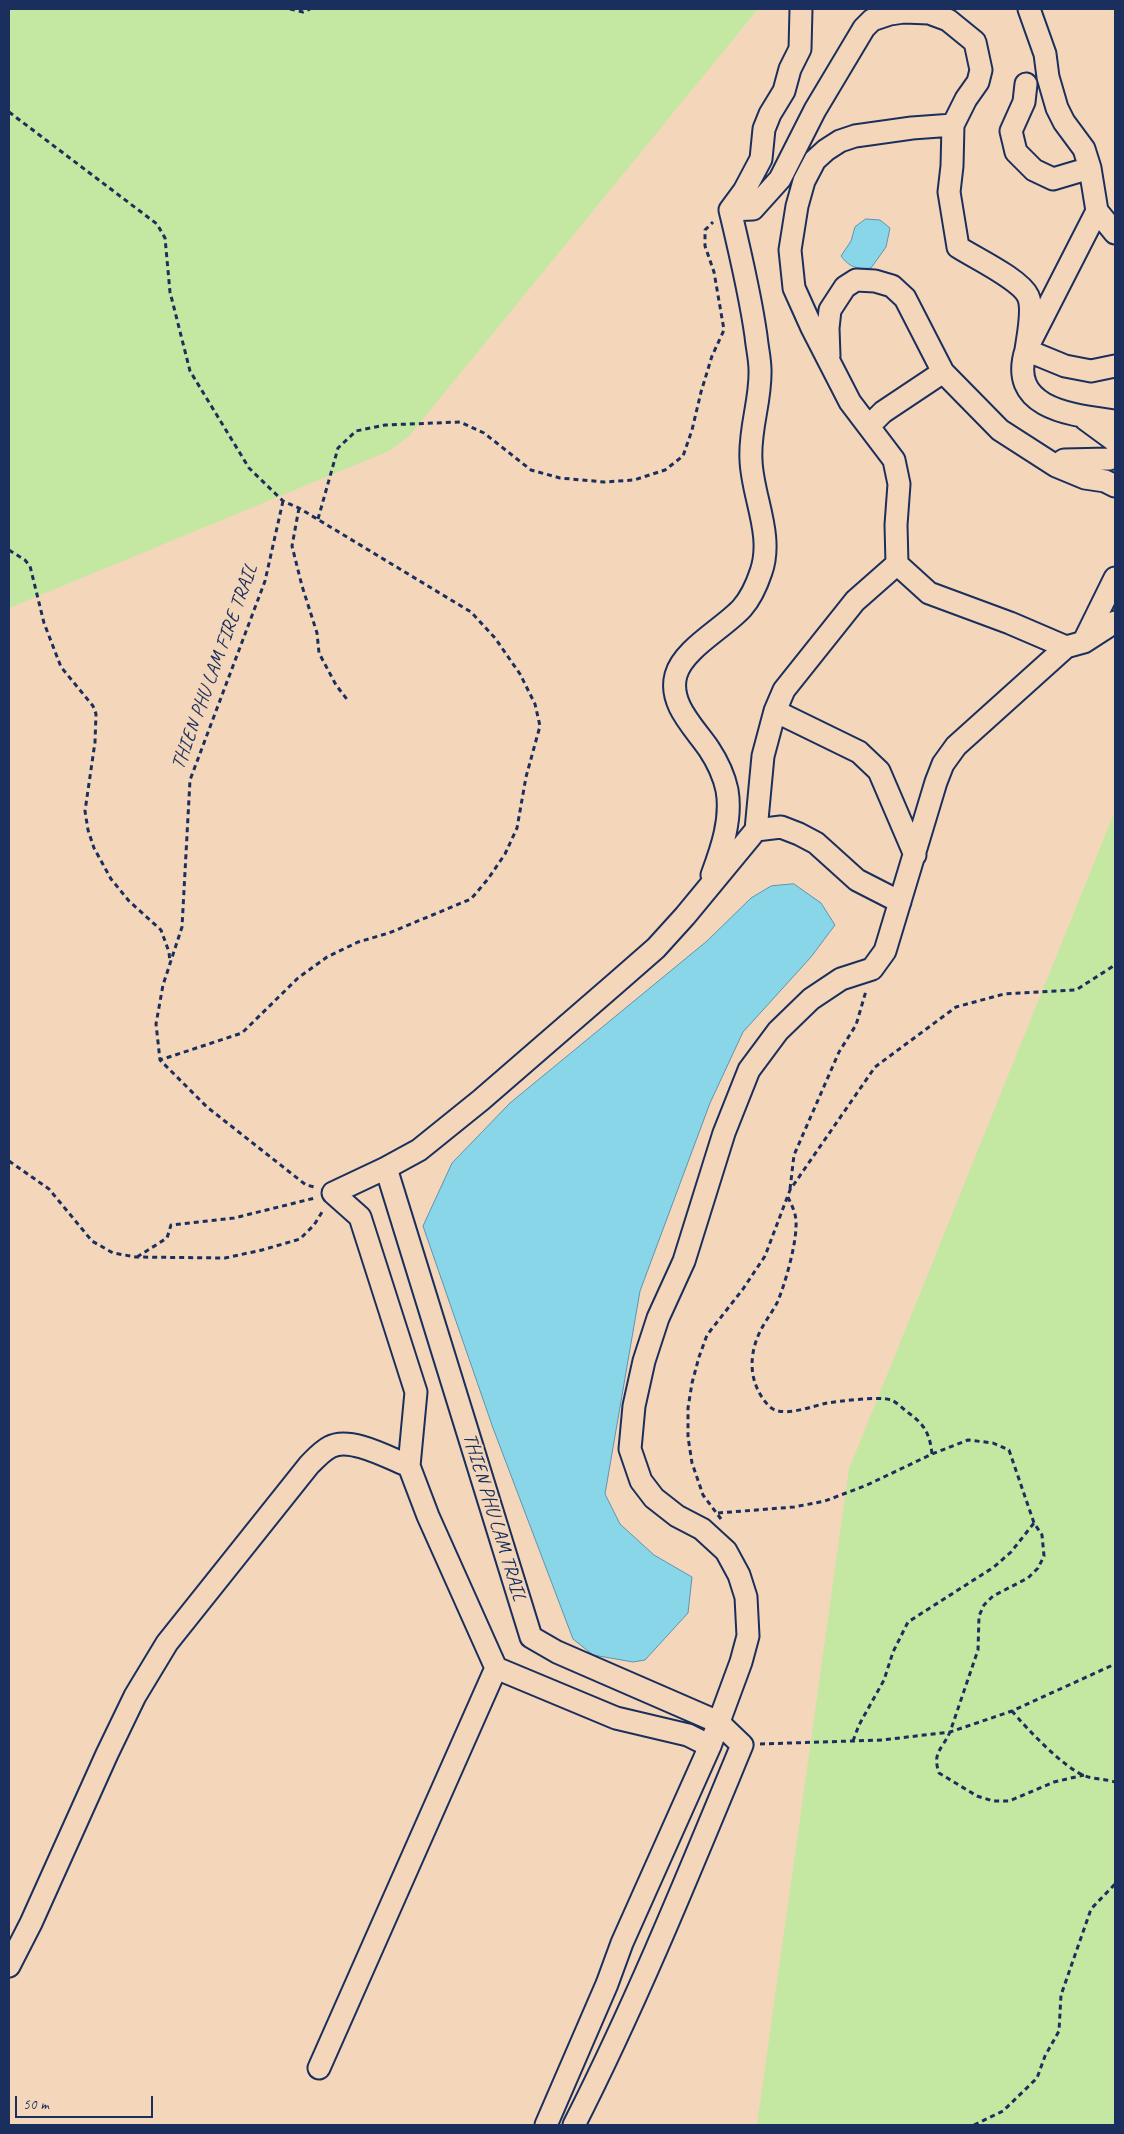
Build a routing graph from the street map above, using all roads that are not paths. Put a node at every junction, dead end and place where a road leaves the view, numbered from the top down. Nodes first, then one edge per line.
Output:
1 (801, 9) edge
2 (1029, 9) edge
3 (1026, 84) dead end
4 (953, 125) junction
5 (1090, 168) junction
6 (730, 210) junction
7 (1097, 211) junction
8 (1115, 233) edge
9 (1026, 350) junction
10 (829, 359) junction
11 (1115, 366) edge
12 (943, 372) junction
13 (1080, 416) junction
14 (1115, 421) edge
15 (869, 426) junction
16 (1115, 442) edge
17 (1115, 457) edge
18 (1056, 466) junction
19 (1115, 486) edge
20 (897, 564) junction
21 (1115, 578) edge
22 (1115, 622) edge
23 (1075, 644) junction
24 (775, 711) junction
25 (756, 830) junction
26 (916, 855) junction
27 (706, 890) junction
28 (900, 902) junction
29 (386, 1168) junction
30 (408, 1466) junction
31 (496, 1668) junction
32 (718, 1722) junction
33 (710, 1746) junction
34 (9, 1966) edge
35 (319, 2068) dead end
36 (546, 2125) edge
37 (574, 2125) edge

1 - 6 street
2 - 5 street
3 - 5 street
4 - 6 street
4 - 9 street
4 - 10 street
5 - 7 street
6 - 27 street
7 - 8 street
7 - 9 street
9 - 11 street
9 - 13 street
10 - 12 street
10 - 15 street
12 - 15 street
12 - 18 street
13 - 14 street
13 - 16 street
15 - 20 street
17 - 18 street
18 - 19 street
20 - 23 street
20 - 24 street
21 - 23 street
22 - 23 street
23 - 26 street
24 - 25 street
24 - 26 street
25 - 27 street
25 - 28 street
26 - 28 street
27 - 29 street
28 - 32 street
29 - 30 street
29 - 32 street, THIEN PHU LAM TRAIL
30 - 31 street
30 - 34 street
31 - 33 street
31 - 35 street
32 - 33 street
32 - 37 street, THIEN PHU LAM TRAIL
33 - 36 street

